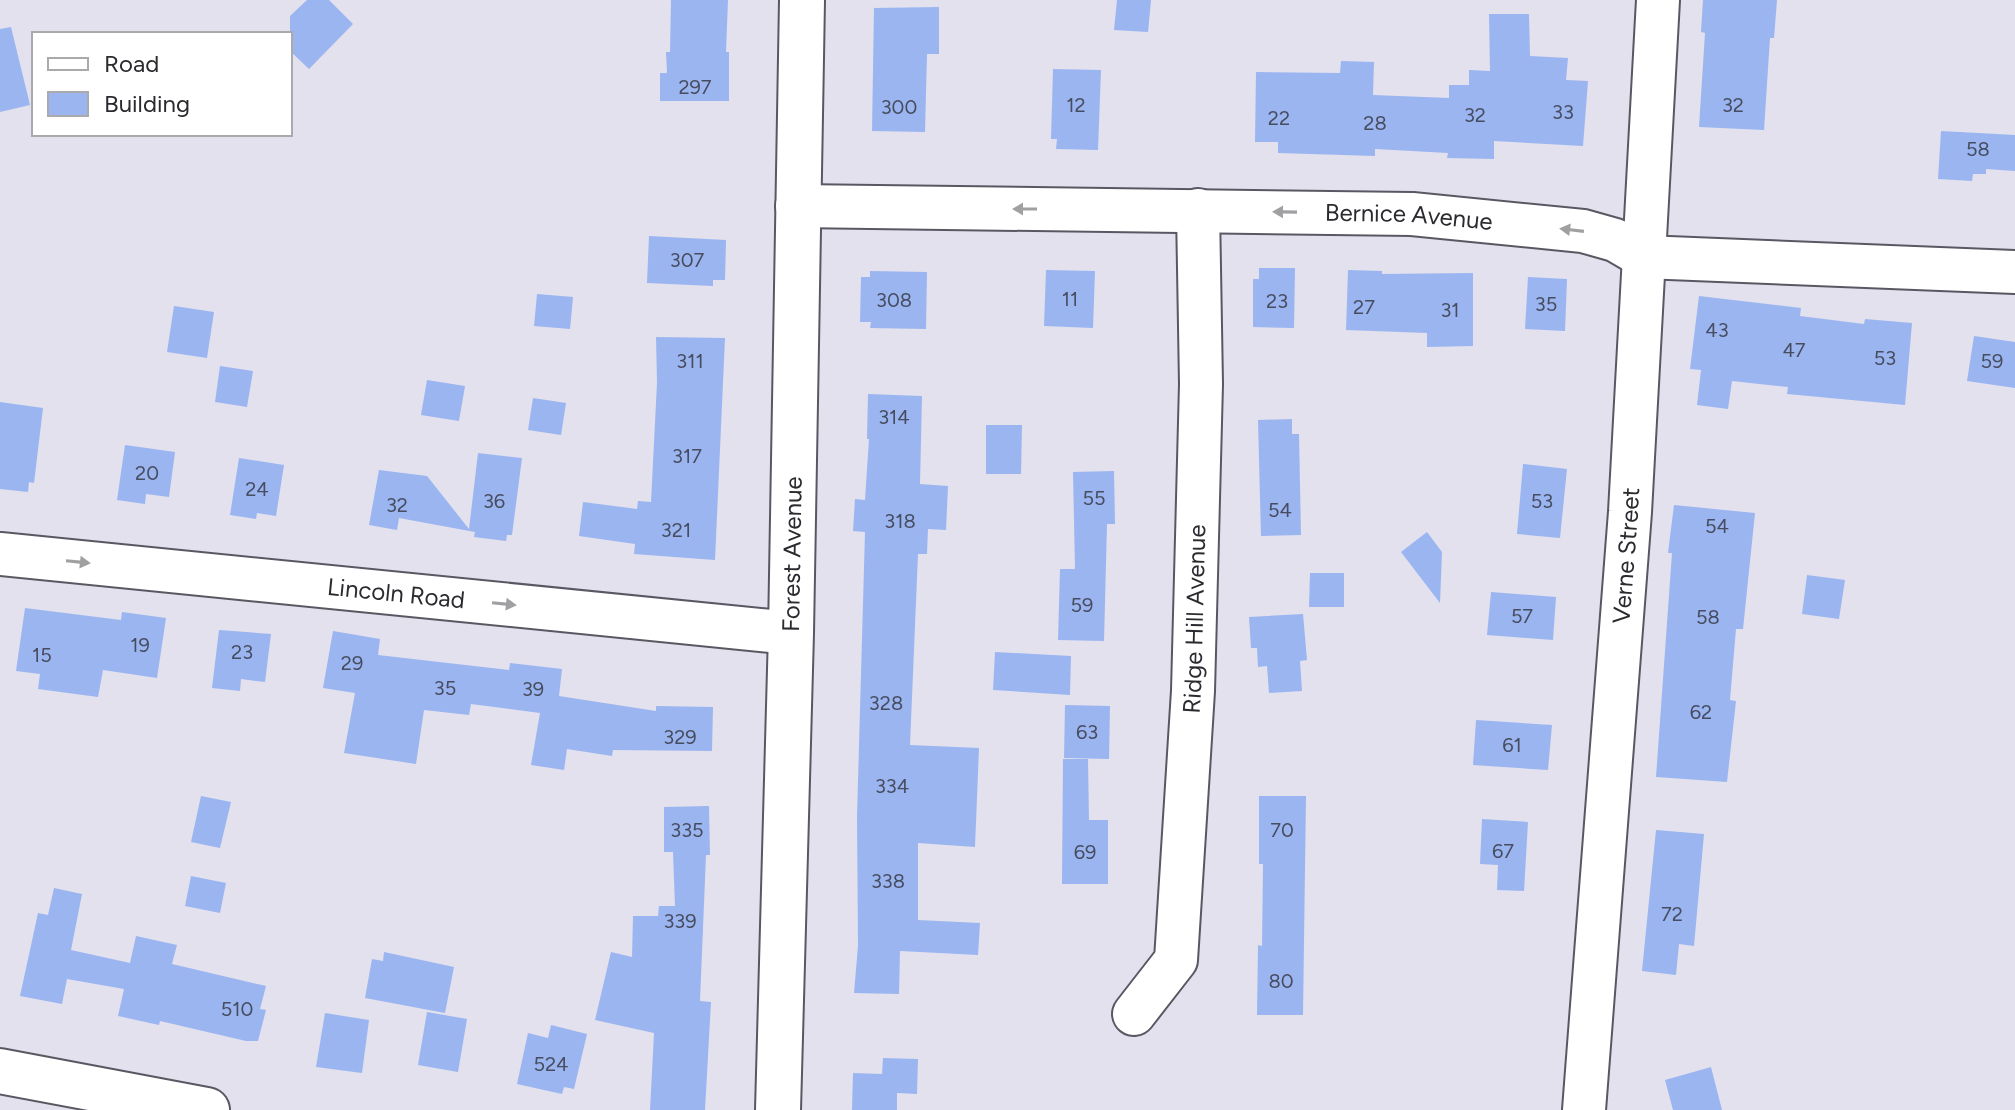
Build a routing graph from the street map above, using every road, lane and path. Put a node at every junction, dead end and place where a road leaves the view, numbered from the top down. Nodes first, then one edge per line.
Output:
1 (802, 0) edge
2 (1658, 0) edge
3 (797, 206) junction
4 (1198, 210) junction
5 (1644, 257) junction
6 (2015, 272) edge
7 (0, 554) edge
8 (791, 633) junction
9 (1134, 1014) dead end
10 (0, 1071) edge
11 (207, 1110) edge
12 (778, 1110) edge
13 (1584, 1110) edge

1 - 3 street, Forest Avenue
2 - 5 street, Verne Street
4 -> 3 street, Bernice Avenue
3 - 8 street, Forest Avenue
5 -> 4 street, Bernice Avenue
4 - 9 street, Ridge Hill Avenue
5 - 6 street, Bernice Avenue
5 - 13 street, Verne Street
7 -> 8 street, Lincoln Road
8 - 12 street, Forest Avenue
10 - 11 street

